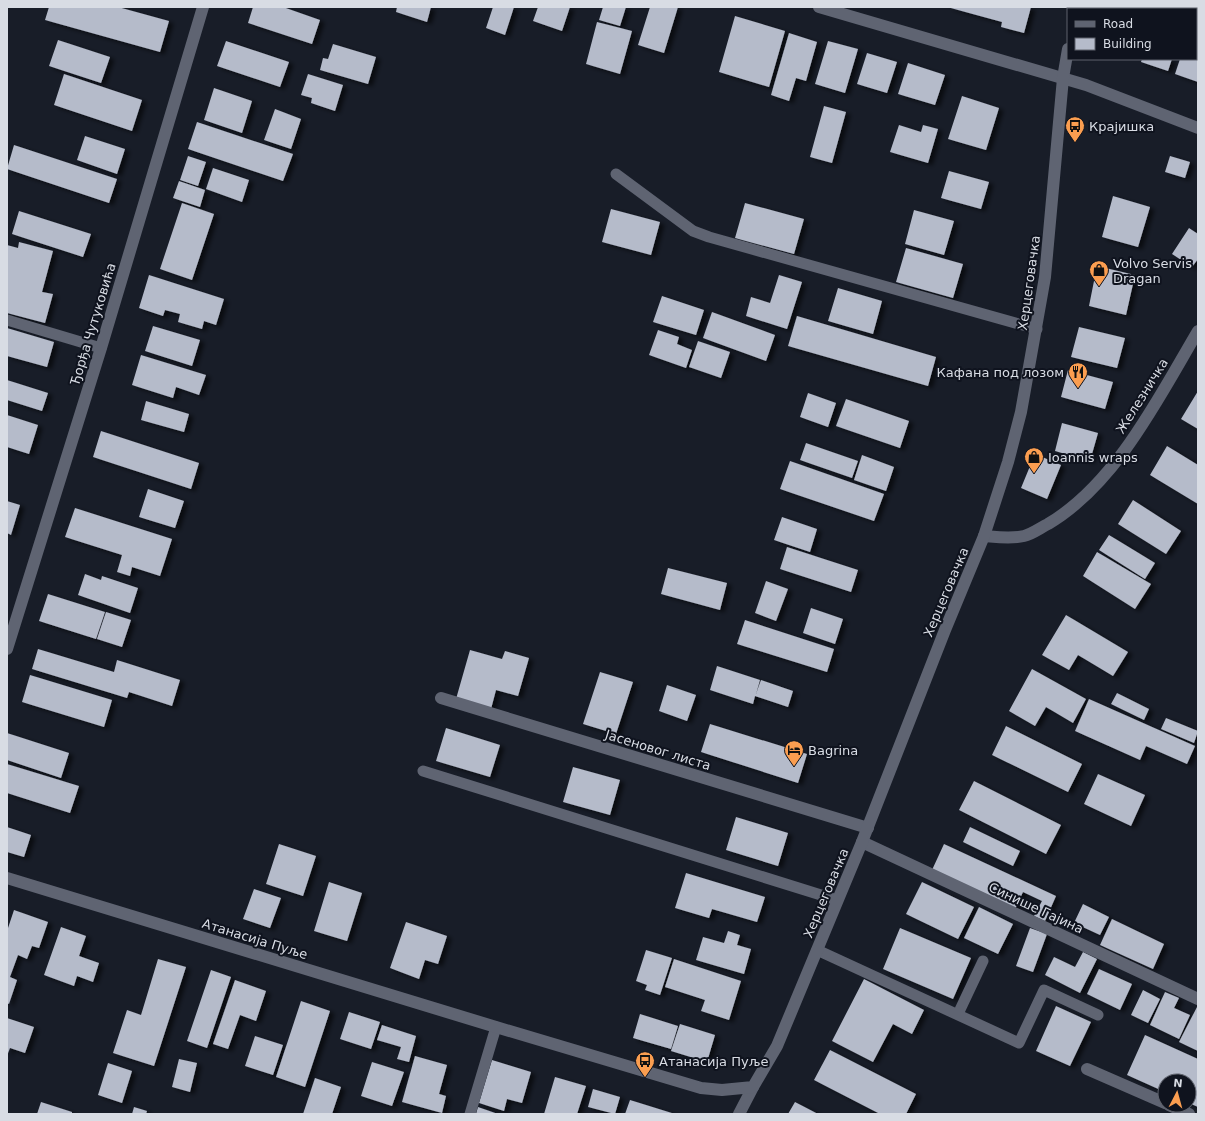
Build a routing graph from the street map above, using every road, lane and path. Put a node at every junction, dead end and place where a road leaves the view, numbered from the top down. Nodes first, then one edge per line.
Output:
1 (203, 7) edge
2 (819, 7) edge
3 (1067, 54) edge
4 (1063, 78) junction
5 (1198, 128) edge
6 (616, 174) dead end
7 (7, 320) edge
8 (1037, 329) junction
9 (1198, 331) edge
10 (101, 348) junction
11 (984, 536) junction
12 (7, 649) edge
13 (441, 698) dead end
14 (423, 771) dead end
15 (868, 828) junction
16 (862, 842) junction
17 (7, 878) edge
18 (837, 900) junction
19 (817, 950) junction
20 (983, 961) dead end
21 (1198, 999) edge
22 (958, 1014) junction
23 (1098, 1015) dead end
24 (496, 1027) junction
25 (1087, 1069) dead end
26 (753, 1087) junction
27 (1157, 1100) edge
28 (470, 1114) edge
29 (739, 1114) edge

1 - 10 street, Ђорђа Чутуковића
2 - 4 street
3 - 4 street, Херцеговачка
4 - 5 street
4 - 8 street, Херцеговачка
6 - 8 lane
7 - 10 lane
8 - 11 street, Херцеговачка
9 - 11 street, Железничка
10 - 12 street, Ђорђа Чутуковића
11 - 15 street, Херцеговачка
13 - 15 street, Јасеновог листа
14 - 18 lane
15 - 16 street, Херцеговачка
16 - 18 street, Херцеговачка
16 - 21 street, Синише Гајина
17 - 24 street, Атанасија Пуље
18 - 19 street, Херцеговачка
19 - 22 lane
19 - 26 street, Херцеговачка
20 - 22 lane
22 - 23 lane
24 - 26 street, Атанасија Пуље
24 - 28 lane
25 - 27 street
26 - 29 street, Херцеговачка

